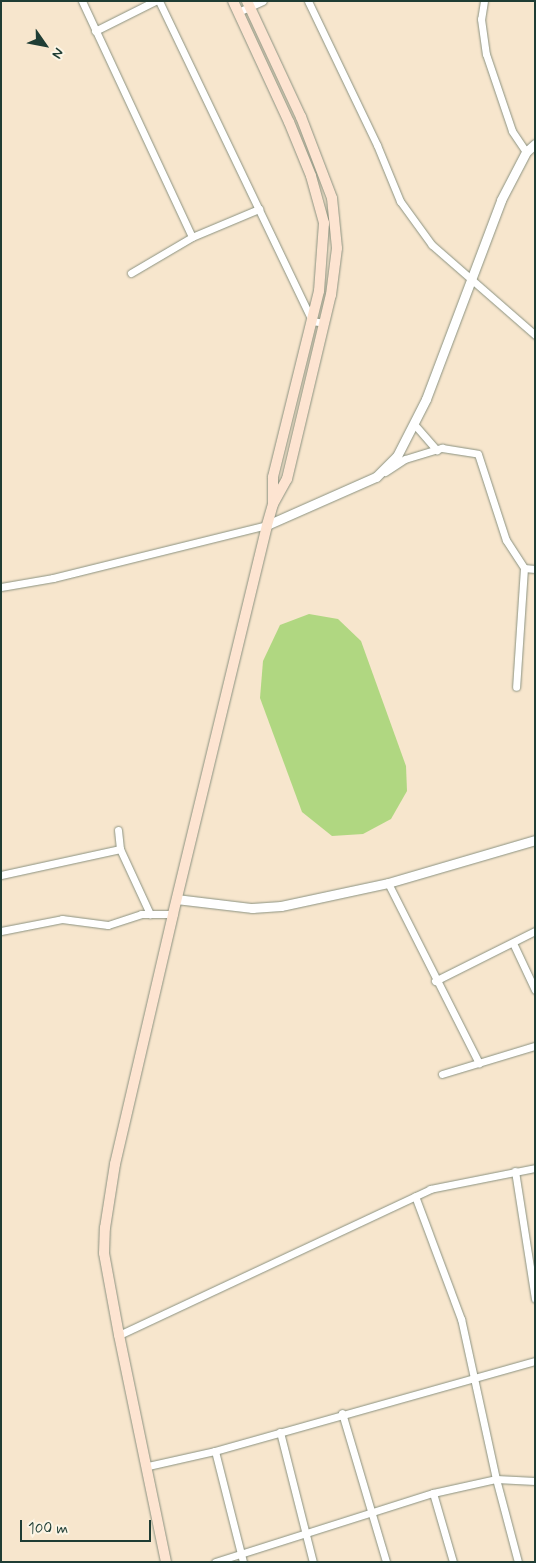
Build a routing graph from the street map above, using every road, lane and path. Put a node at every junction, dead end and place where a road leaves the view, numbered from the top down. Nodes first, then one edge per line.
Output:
1 (82, 1) edge
2 (155, 1) edge
3 (159, 1) edge
4 (233, 1) edge
5 (263, 1) edge
6 (308, 1) edge
7 (484, 1) edge
8 (248, 4) edge
9 (238, 12) junction
10 (96, 31) junction
11 (535, 144) edge
12 (526, 152) junction
13 (259, 208) junction
14 (192, 237) junction
15 (132, 273) dead end
16 (471, 279) junction
17 (312, 321) junction
18 (324, 323) junction
19 (535, 335) edge
20 (414, 424) junction
21 (436, 450) junction
22 (376, 477) junction
23 (273, 504) junction
24 (267, 525) junction
25 (524, 568) junction
26 (535, 568) edge
27 (1, 587) edge
28 (516, 687) dead end
29 (118, 830) dead end
30 (535, 840) edge
31 (120, 849) junction
32 (1, 875) edge
33 (388, 884) junction
34 (176, 899) junction
35 (150, 914) junction
36 (173, 914) junction
37 (535, 931) edge
38 (1, 932) edge
39 (513, 943) junction
40 (435, 981) junction
41 (535, 990) edge
42 (535, 1046) edge
43 (479, 1063) junction
44 (442, 1074) dead end
45 (535, 1168) edge
46 (515, 1171) junction
47 (415, 1196) junction
48 (533, 1280) edge
49 (535, 1298) edge
50 (118, 1335) junction
51 (535, 1361) edge
52 (473, 1379) junction
53 (342, 1412) junction
54 (280, 1432) junction
55 (215, 1451) junction
56 (148, 1466) junction
57 (496, 1480) junction
58 (535, 1481) edge
59 (433, 1493) junction
60 (371, 1512) junction
61 (304, 1533) junction
62 (241, 1553) junction
63 (166, 1562) edge
64 (215, 1562) edge
65 (243, 1562) edge
66 (313, 1562) edge
67 (386, 1562) edge
68 (453, 1562) edge
69 (518, 1562) edge

1 - 10 street
2 - 10 street
3 - 13 street
4 - 9 main road
5 - 8 street
6 - 16 street
7 - 12 street
8 - 9 street
8 - 18 main road
9 - 17 main road
10 - 14 street
11 - 12 street
12 - 16 street
13 - 14 street
13 - 17 street
14 - 15 street
16 - 19 street
16 - 20 street
17 - 18 street
17 - 23 main road
18 - 23 main road
20 - 21 street
20 - 22 street
21 - 22 street
21 - 25 street
22 - 24 street
23 - 24 main road
24 - 27 street
24 - 34 main road
25 - 26 street
25 - 28 street
29 - 31 street
30 - 33 street
31 - 32 street
31 - 35 street
33 - 34 street
33 - 40 street
34 - 36 main road
35 - 36 street
35 - 38 street
36 - 50 main road
37 - 39 street
39 - 40 street
39 - 41 street
40 - 43 street
42 - 43 street
43 - 44 street
45 - 46 street
46 - 47 street
46 - 48 street
47 - 50 street
47 - 52 street
48 - 49 street
50 - 56 main road
51 - 52 street
52 - 53 street
52 - 57 street
53 - 54 street
53 - 60 street
54 - 55 street
54 - 61 street
55 - 56 street
55 - 62 street
56 - 63 main road
57 - 58 street
57 - 59 street
57 - 69 street
59 - 60 street
59 - 68 street
60 - 61 street
60 - 67 street
61 - 62 street
61 - 66 street
62 - 64 street
62 - 65 street

